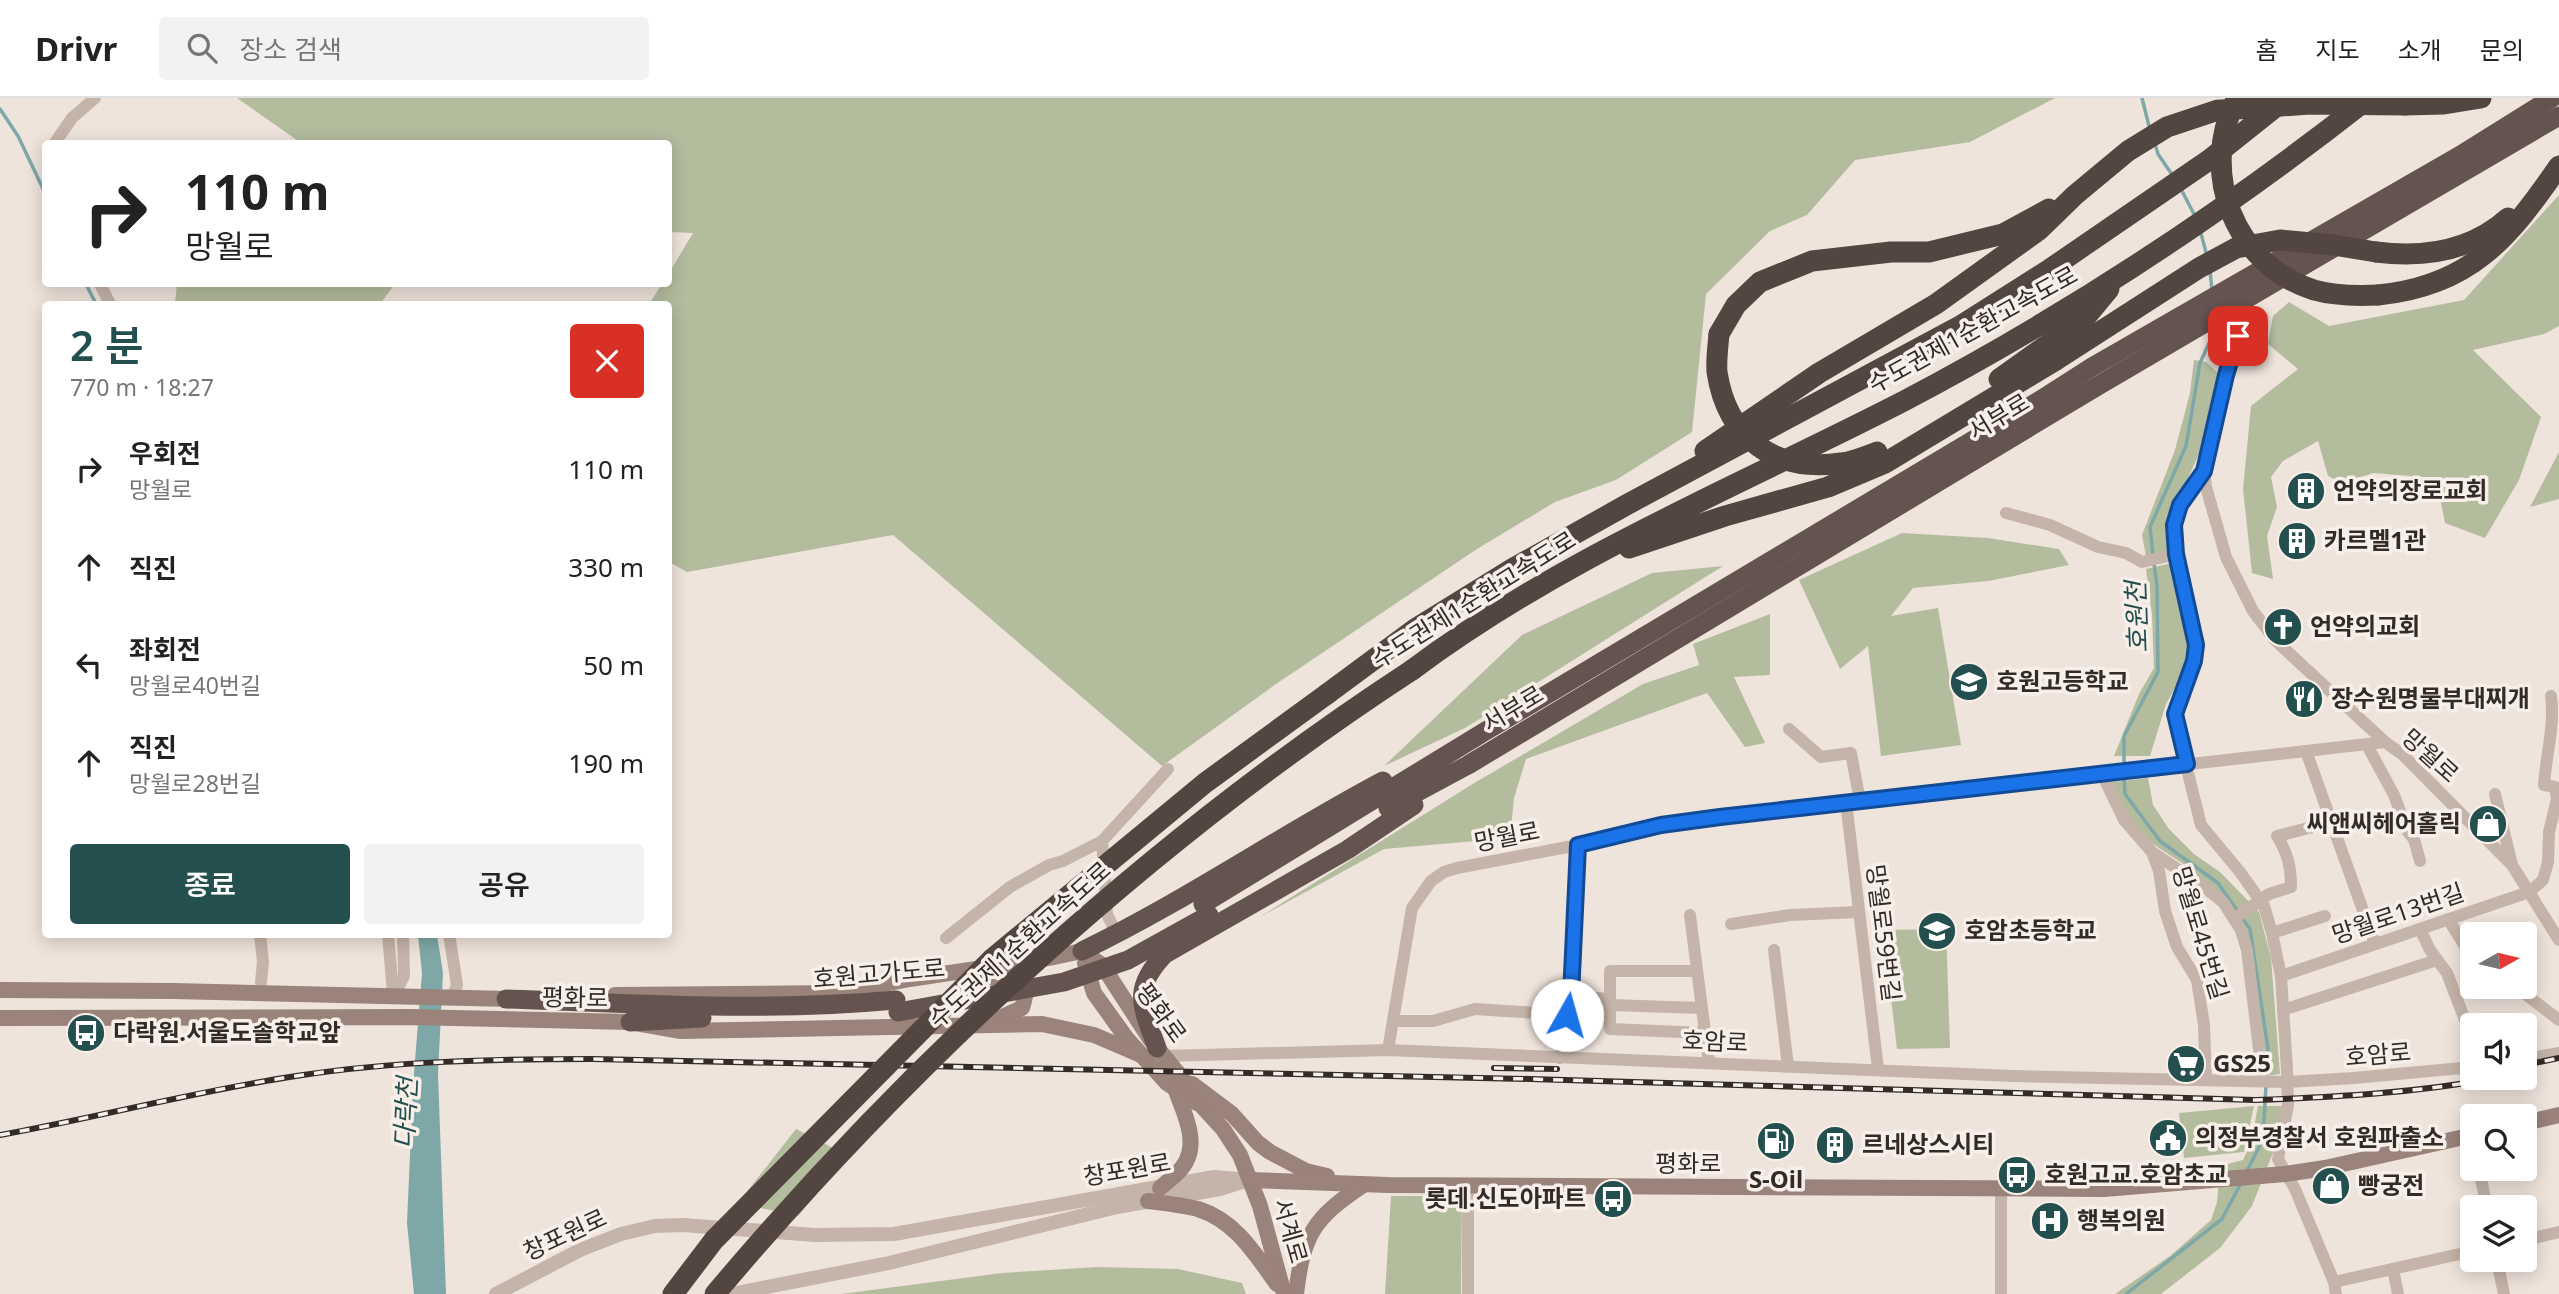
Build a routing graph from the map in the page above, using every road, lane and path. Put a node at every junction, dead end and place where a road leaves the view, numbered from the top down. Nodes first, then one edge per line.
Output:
1 (95, 98) edge
2 (2237, 98) edge
3 (2288, 98) edge
4 (2370, 98) edge
5 (2481, 98) edge
6 (2552, 98) edge
7 (2559, 116) edge
8 (57, 140) edge
9 (2559, 165) edge
10 (2048, 215) junction
11 (2126, 269) junction
12 (2245, 317) dead end
13 (2097, 376) junction
14 (2204, 471) junction
15 (1628, 504) junction
16 (2006, 513) dead end
17 (2176, 554) junction
18 (1578, 565) junction
19 (2551, 696) dead end
20 (1789, 729) dead end
21 (1484, 732) junction
22 (2385, 742) junction
23 (2367, 745) junction
24 (2306, 751) junction
25 (2187, 764) junction
26 (1468, 765) junction
27 (1168, 769) dead end
28 (2102, 774) junction
29 (2495, 794) dead end
30 (1860, 801) junction
31 (1846, 802) junction
32 (2332, 822) junction
33 (1102, 841) junction
34 (1578, 845) junction
35 (2152, 852) junction
36 (2420, 861) dead end
37 (2512, 865) junction
38 (2529, 892) junction
39 (2260, 901) junction
40 (1206, 909) junction
41 (1858, 912) junction
42 (1150, 915) junction
43 (1690, 915) dead end
44 (2325, 916) dead end
45 (2234, 919) junction
46 (2448, 919) junction
47 (1731, 924) dead end
48 (2420, 929) junction
49 (1116, 933) junction
50 (2272, 933) junction
51 (946, 937) dead end
52 (260, 938) edge
53 (389, 938) edge
54 (403, 938) edge
55 (450, 938) edge
56 (2460, 938) edge
57 (2559, 940) edge
58 (2375, 944) junction
59 (1774, 950) dead end
60 (1082, 951) junction
61 (1165, 954) junction
62 (2437, 960) junction
63 (970, 970) junction
64 (1697, 971) junction
65 (2281, 976) junction
66 (261, 982) dead end
67 (0, 990) edge
68 (1571, 996) junction
69 (393, 997) junction
70 (453, 998) junction
71 (506, 999) junction
72 (2532, 999) edge
73 (1609, 1002) junction
74 (897, 1006) junction
75 (1701, 1008) junction
76 (2283, 1010) junction
77 (2463, 1013) edge
78 (1567, 1015) junction
79 (0, 1018) edge
80 (2559, 1020) edge
81 (1393, 1021) junction
82 (630, 1022) junction
83 (981, 1026) junction
84 (1145, 1031) junction
85 (1705, 1033) junction
86 (1127, 1039) junction
87 (1388, 1050) junction
88 (1155, 1053) junction
89 (2559, 1053) edge
90 (2537, 1057) edge
91 (1560, 1058) junction
92 (1709, 1063) junction
93 (1788, 1066) junction
94 (2460, 1067) edge
95 (1878, 1069) junction
96 (2206, 1079) junction
97 (2262, 1081) junction
98 (2287, 1082) junction
99 (1179, 1084) junction
100 (2559, 1115) edge
101 (2537, 1120) edge
102 (2460, 1139) edge
103 (2277, 1175) junction
104 (1251, 1180) junction
105 (1363, 1185) junction
106 (1468, 1185) junction
107 (1160, 1188) junction
108 (2001, 1189) junction
109 (1148, 1201) junction
110 (2559, 1232) edge
111 (2537, 1237) edge
112 (2460, 1254) edge
113 (2393, 1269) junction
114 (2499, 1272) edge
115 (2335, 1288) edge
116 (1287, 1293) edge
117 (496, 1294) edge
118 (673, 1294) edge
119 (715, 1294) edge
120 (731, 1294) edge
121 (1468, 1294) edge
122 (2001, 1294) edge
123 (2398, 1294) edge
124 (2504, 1294) edge

1 - 8 street
2 - 9 highway, bridge
3 - 15 highway, 수도권제1순환고속도로, bridge
4 - 11 highway, 수도권제1순환고속도로, bridge
5 - 10 highway, bridge
6 - 13 highway, 서부로
7 - 13 highway, 서부로
9 - 18 highway, bridge
10 - 11 highway, bridge
10 - 15 highway
11 - 18 highway, 수도권제1순환고속도로
12 - 14 street
13 - 21 highway, 서부로
13 - 26 highway, 서부로
14 - 17 street
14 - 22 street
15 - 118 highway, 수도권제1순환고속도로, bridge
16 - 17 street
17 - 25 street
18 - 119 highway, 수도권제1순환고속도로, bridge
19 - 38 street
20 - 30 street
21 - 40 highway, 호원고가도로
21 - 42 highway
22 - 23 street, 망월로
22 - 37 street, 망월로
23 - 24 street, 망월로
23 - 36 street
24 - 25 street, 망월로
24 - 32 street
25 - 28 street, 망월로
25 - 39 street
26 - 40 highway, 호원고가도로
26 - 61 highway
27 - 33 street
28 - 30 street, 망월로
28 - 35 street, 망월로45번길
29 - 37 street
30 - 31 street, 망월로
31 - 34 street, 망월로
31 - 41 street, 망월로59번길
32 - 39 street
32 - 58 street
33 - 49 street
33 - 51 street
34 - 68 street
34 - 81 street, 망월로
35 - 45 street
35 - 96 street, 망월로45번길
37 - 38 street, 망월로
38 - 46 street, 망월로13번길
38 - 57 street, 망월로
39 - 45 street
39 - 50 street
40 - 74 highway, 호원고가도로, bridge
41 - 47 street
41 - 95 street, 망월로59번길
42 - 49 highway
42 - 61 highway
43 - 64 street
44 - 50 street
45 - 97 street
46 - 48 street, 망월로13번길
46 - 56 street
48 - 58 street, 망월로13번길
48 - 62 street
49 - 60 highway
50 - 65 street
52 - 66 street
53 - 69 street
54 - 69 street
55 - 70 street
58 - 65 street, 망월로13번길
59 - 93 street
60 - 63 main road, 평화로
60 - 84 main road, 평화로
60 - 86 main road, 평화로
61 - 88 highway
62 - 76 street
62 - 77 street
63 - 71 main road, 평화로
63 - 83 main road
64 - 73 street
64 - 75 street
65 - 76 street
67 - 69 main road, 평화로
68 - 73 street
68 - 78 street
69 - 70 main road, 평화로
70 - 71 main road, 평화로
71 - 74 highway, 호원고가도로
72 - 80 street
73 - 75 street
73 - 85 street
74 - 82 highway, 호원고가도로
75 - 85 street
76 - 98 street
78 - 81 street
78 - 91 street
79 - 82 main road, 평화로
81 - 87 street, 망월로
82 - 83 main road, 평화로
83 - 88 main road, 평화로
84 - 86 main road
84 - 88 main road, 평화로
85 - 92 street
86 - 88 main road, 평화로
87 - 88 street, 호암로
87 - 91 street, 호암로
88 - 99 main road, 평화로
89 - 90 street
91 - 92 street, 호암로
92 - 93 street, 호암로
93 - 95 street, 호암로
94 - 98 street, 호암로
95 - 96 street, 호암로
96 - 97 street, 호암로
97 - 98 street, 호암로
98 - 103 street
99 - 104 main road, 평화로
99 - 105 main road
99 - 107 main road
100 - 101 main road
102 - 103 main road
103 - 108 main road, 평화로
103 - 115 street
104 - 105 main road, 평화로
104 - 107 street, 창포원로
104 - 109 street, 창포원로
104 - 116 main road, 서계로
105 - 106 main road, 평화로
105 - 116 main road
106 - 108 main road, 평화로
106 - 121 street
107 - 117 street, 창포원로
108 - 122 street
109 - 116 main road
109 - 120 street, 창포원로
110 - 111 street
112 - 113 street
113 - 115 street
113 - 123 street
114 - 124 street

